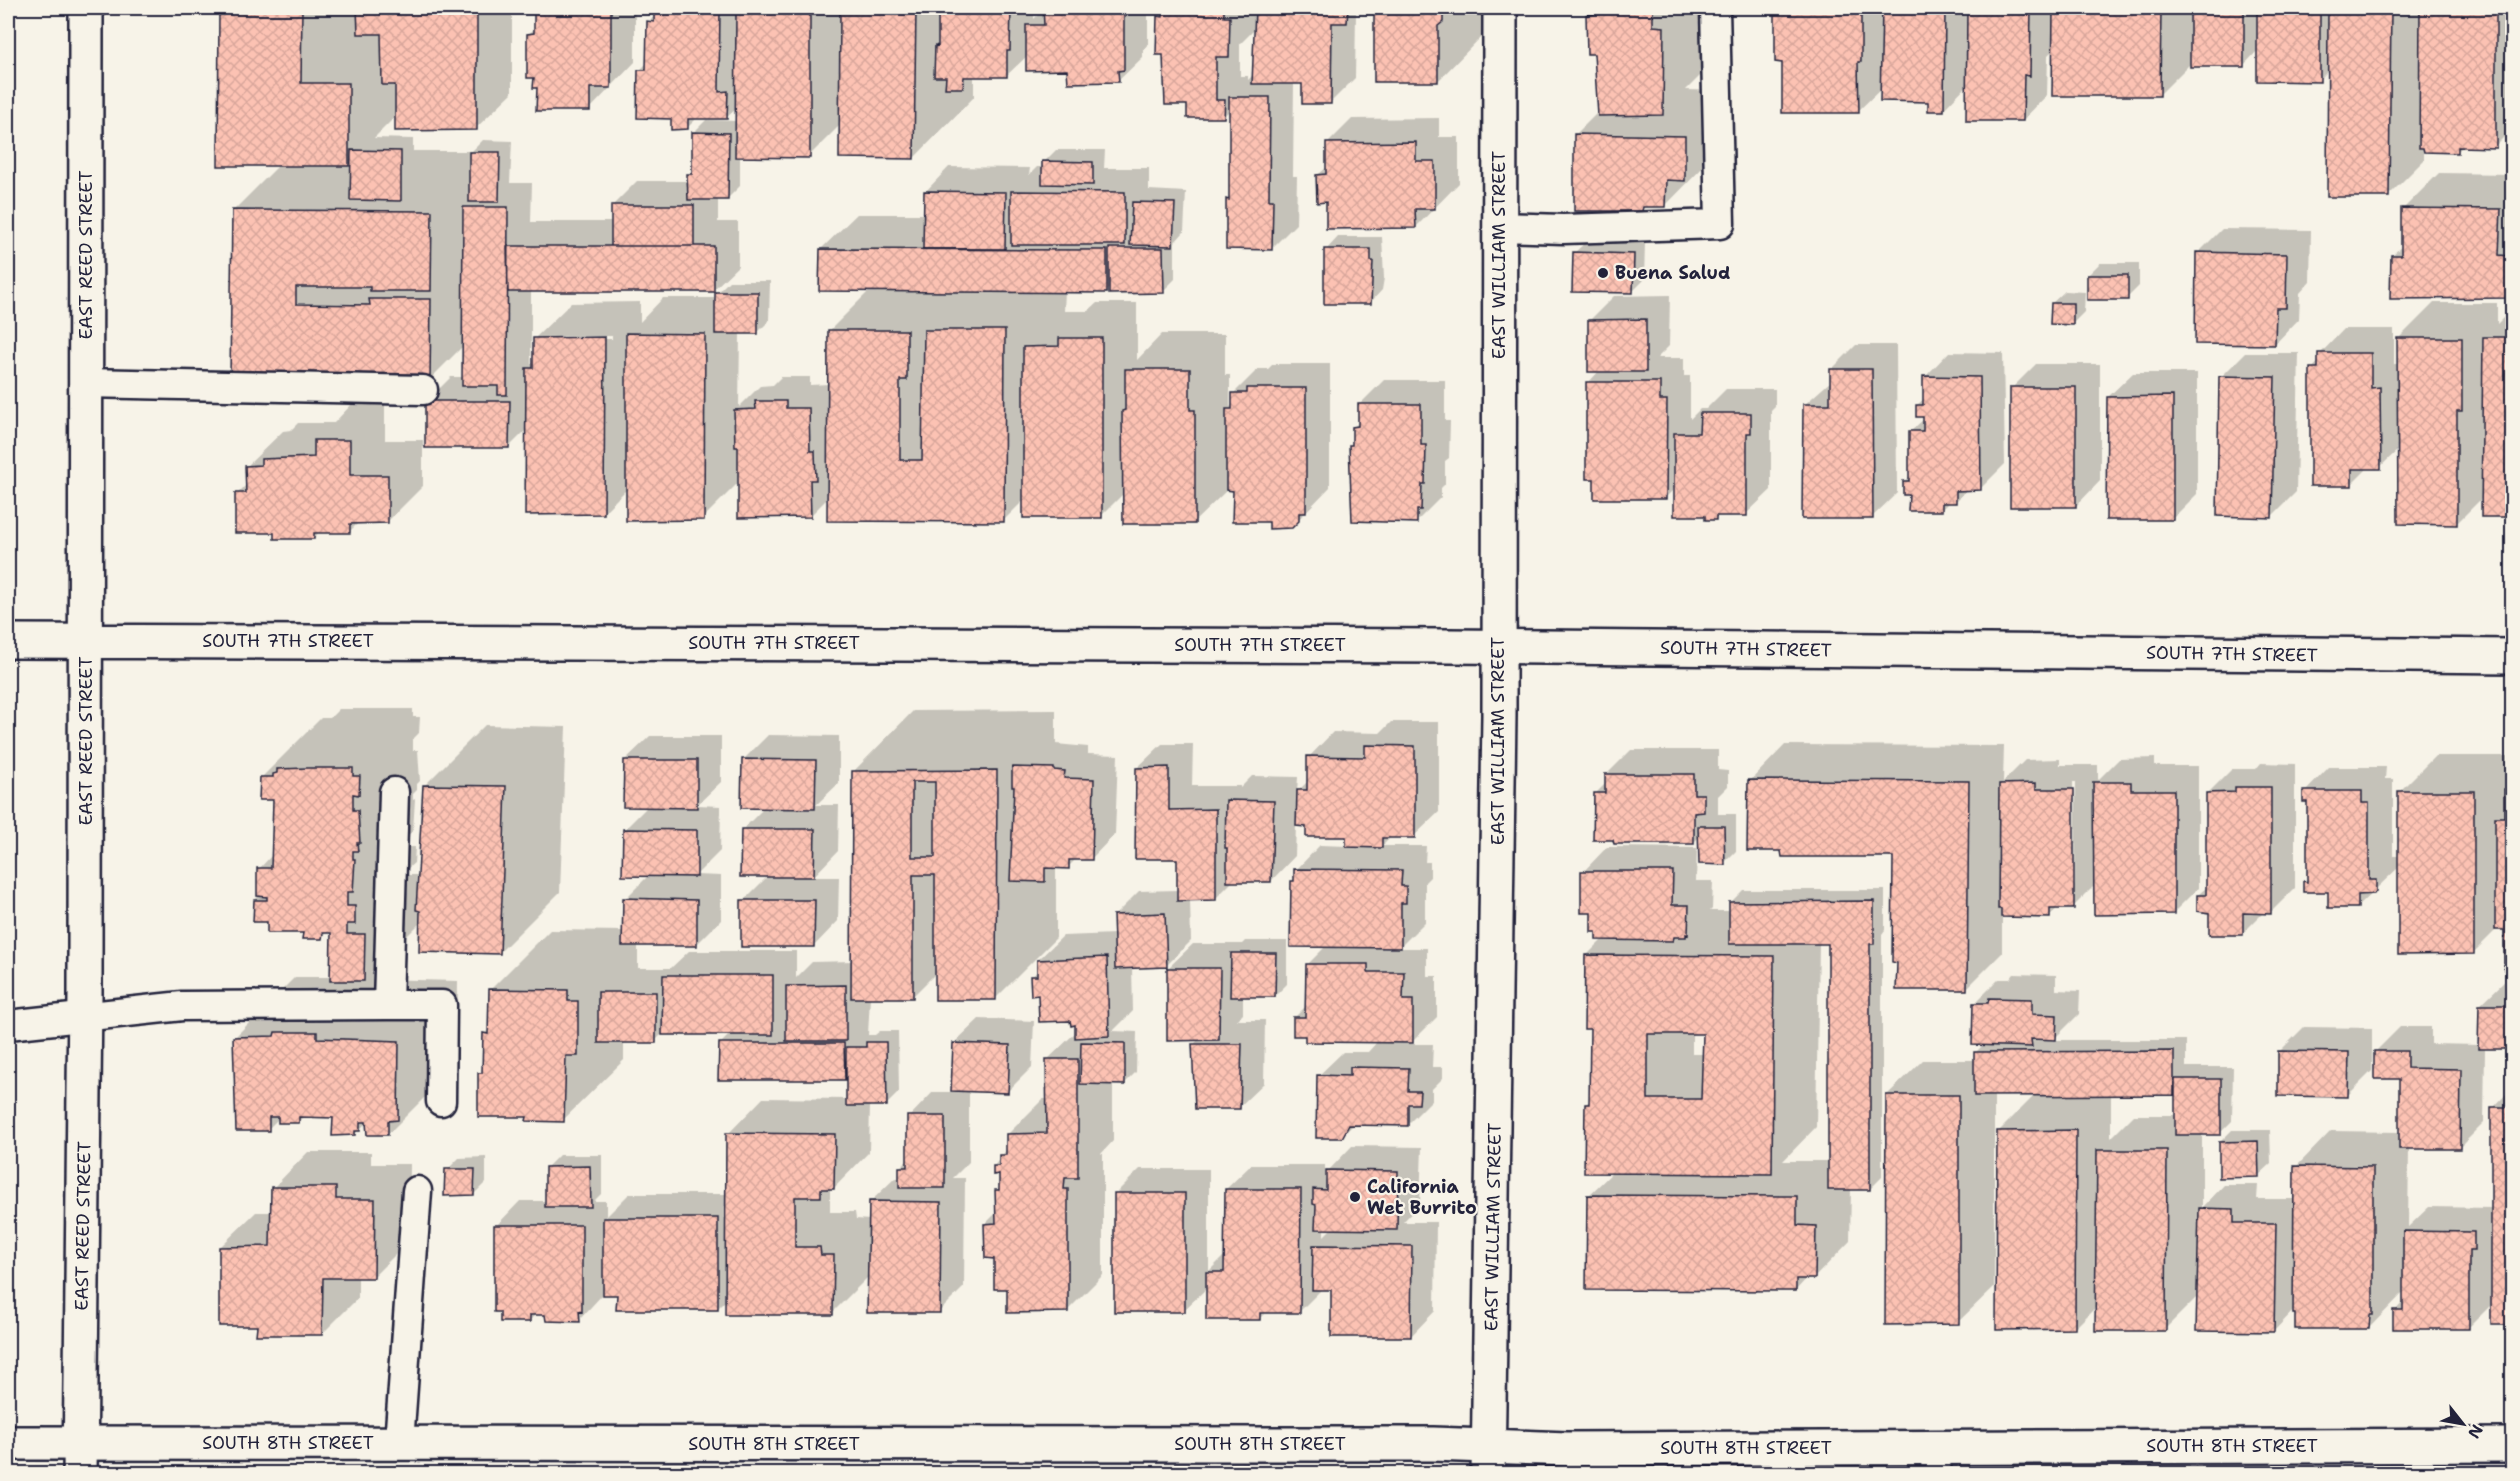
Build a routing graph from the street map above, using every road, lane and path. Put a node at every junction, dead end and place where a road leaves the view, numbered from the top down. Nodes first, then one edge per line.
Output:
1 (86, 8) edge
2 (1500, 8) edge
3 (1715, 8) edge
4 (1498, 227) junction
5 (85, 382) junction
6 (423, 390) dead end
7 (8, 641) edge
8 (86, 642) junction
9 (1499, 647) junction
10 (2512, 656) edge
11 (394, 792) dead end
12 (388, 1005) junction
13 (85, 1018) junction
14 (8, 1025) edge
15 (441, 1101) dead end
16 (417, 1191) dead end
17 (8, 1443) edge
18 (399, 1443) junction
19 (2512, 1445) edge
20 (80, 1458) edge
21 (1937, 1460) edge
22 (1488, 1461) edge

1 - 5 street, EAST REED STREET
2 - 4 street, EAST WILLIAM STREET
3 - 4 lane
4 - 9 street, EAST WILLIAM STREET
5 - 6 lane
5 - 8 street, EAST REED STREET
7 - 8 street, SOUTH 7TH STREET
8 - 9 street, SOUTH 7TH STREET
8 - 13 street, EAST REED STREET
9 - 10 street, SOUTH 7TH STREET
9 - 22 street, EAST WILLIAM STREET
11 - 12 lane
12 - 13 lane
12 - 15 lane
13 - 14 lane
13 - 20 street, EAST REED STREET
16 - 18 lane
17 - 20 street, SOUTH 8TH STREET
18 - 20 street, SOUTH 8TH STREET
18 - 22 street, SOUTH 8TH STREET
19 - 21 street, SOUTH 8TH STREET
21 - 22 street, SOUTH 8TH STREET

